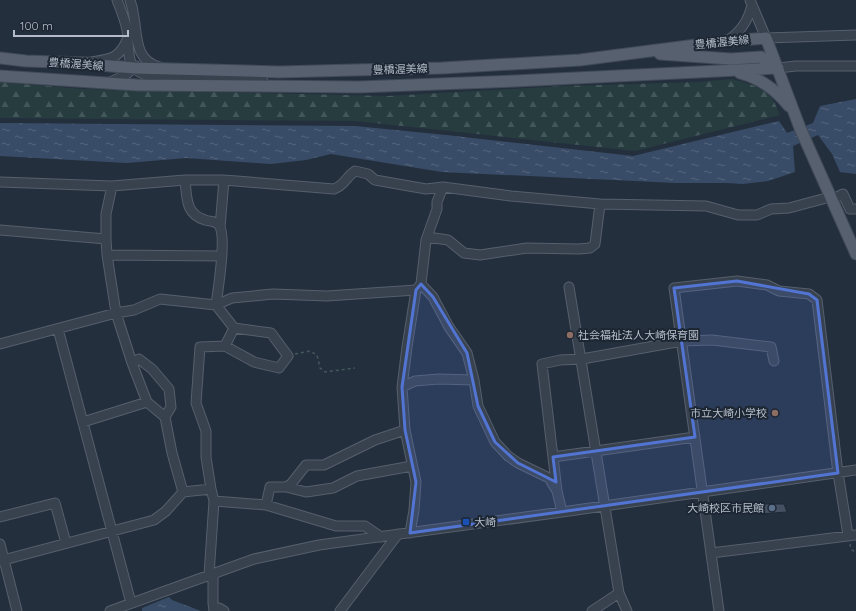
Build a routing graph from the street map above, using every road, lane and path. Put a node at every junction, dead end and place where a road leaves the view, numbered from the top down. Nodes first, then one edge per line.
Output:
1 (117, 0) edge
2 (130, 0) edge
3 (751, 2) edge
4 (856, 35) edge
5 (835, 36) junction
6 (128, 38) junction
7 (766, 38) junction
8 (727, 41) junction
9 (856, 41) edge
10 (638, 52) junction
11 (144, 57) junction
12 (0, 58) edge
13 (86, 63) junction
14 (856, 66) edge
15 (134, 68) junction
16 (167, 68) junction
17 (778, 68) junction
18 (733, 70) junction
19 (0, 76) edge
20 (109, 83) junction
21 (370, 86) junction
22 (794, 111) junction
23 (185, 180) junction
24 (224, 180) junction
25 (0, 182) edge
26 (112, 186) junction
27 (443, 187) junction
28 (830, 198) junction
29 (600, 204) junction
30 (856, 209) edge
31 (220, 227) junction
32 (0, 230) edge
33 (427, 236) junction
34 (106, 239) junction
35 (856, 254) edge
36 (107, 255) junction
37 (222, 256) junction
38 (419, 287) junction
39 (569, 287) dead end
40 (216, 304) junction
41 (116, 313) junction
42 (234, 328) junction
43 (58, 329) junction
44 (682, 341) junction
45 (0, 344) edge
46 (224, 346) junction
47 (288, 356) junction
48 (582, 358) junction
49 (774, 361) dead end
50 (132, 364) junction
51 (355, 368) dead end
52 (474, 380) junction
53 (402, 387) junction
54 (147, 402) junction
55 (165, 417) junction
56 (83, 422) junction
57 (405, 430) junction
58 (695, 437) junction
59 (595, 451) junction
60 (553, 457) junction
61 (412, 466) junction
62 (856, 470) edge
63 (838, 473) junction
64 (286, 487) junction
65 (211, 489) junction
66 (557, 491) junction
67 (182, 492) junction
68 (702, 492) junction
69 (214, 501) junction
70 (266, 505) junction
71 (604, 506) junction
72 (562, 512) junction
73 (0, 518) edge
74 (112, 532) junction
75 (410, 533) junction
76 (398, 534) junction
77 (852, 535) edge
78 (381, 536) junction
79 (66, 543) junction
80 (0, 544) edge
81 (711, 553) junction
82 (856, 553) edge
83 (2, 560) edge
84 (211, 574) junction
85 (618, 593) junction
86 (131, 603) junction
87 (115, 610) edge
88 (17, 611) edge
89 (215, 611) edge
90 (224, 611) edge
91 (340, 611) edge
92 (592, 611) edge
93 (627, 611) edge
94 (719, 611) edge

1 - 6 street
2 - 11 street
3 - 7 street
3 - 8 street
4 - 5 street
5 - 7 street
5 - 9 street
6 - 13 street
6 - 15 street
7 - 8 main road, 豊橋渥美線
7 - 17 main road
8 - 10 main road, 豊橋渥美線
10 - 16 main road, 豊橋渥美線
10 - 17 main road
11 - 15 street
11 - 16 street
12 - 13 main road, 豊橋渥美線
13 - 15 main road, 豊橋渥美線
14 - 17 street
15 - 16 main road, 豊橋渥美線
15 - 20 street
15 - 21 street
17 - 18 main road, 豊橋渥美線
17 - 22 main road
18 - 21 main road, 豊橋渥美線
18 - 22 main road
19 - 20 main road, 豊橋渥美線
20 - 21 main road, 豊橋渥美線
22 - 28 main road
23 - 24 street
23 - 26 street
23 - 31 street
24 - 27 street
24 - 31 street
25 - 26 street
26 - 34 street
27 - 29 street
27 - 33 street
28 - 29 street
28 - 30 street
28 - 35 main road
29 - 33 street
31 - 37 street
32 - 34 street
33 - 38 street
34 - 36 street
36 - 37 street
36 - 41 street
37 - 40 street
38 - 40 street
38 - 52 street
38 - 53 street
39 - 48 street
40 - 41 street
40 - 42 street
41 - 43 street
41 - 50 street
42 - 46 street
42 - 47 street
43 - 45 street
43 - 56 street
44 - 48 street
44 - 49 street
44 - 58 street
44 - 63 street
46 - 47 street
46 - 65 street
47 - 51 path
48 - 59 street
48 - 60 street
50 - 54 street
50 - 55 street
52 - 53 street
52 - 66 street
53 - 57 street
54 - 55 street
54 - 56 street
55 - 67 street
56 - 74 street
57 - 61 street
57 - 64 street
58 - 59 street
58 - 68 street
59 - 60 street
59 - 71 street
60 - 66 street
61 - 64 street
61 - 75 street
62 - 63 street
63 - 68 street
63 - 77 street
64 - 70 street
65 - 67 street
65 - 69 street
66 - 72 street
67 - 74 street
68 - 71 street
68 - 81 street
69 - 70 street
69 - 84 street
70 - 78 street
71 - 72 street
71 - 85 street
72 - 75 street
73 - 79 street
74 - 79 street
74 - 86 street
75 - 76 street
76 - 78 street
76 - 91 street
77 - 81 street
77 - 82 path
78 - 84 street
79 - 83 street
80 - 83 street
81 - 94 street
83 - 88 street
84 - 86 street
84 - 89 street
85 - 92 street
85 - 93 street
86 - 87 street
89 - 90 street

